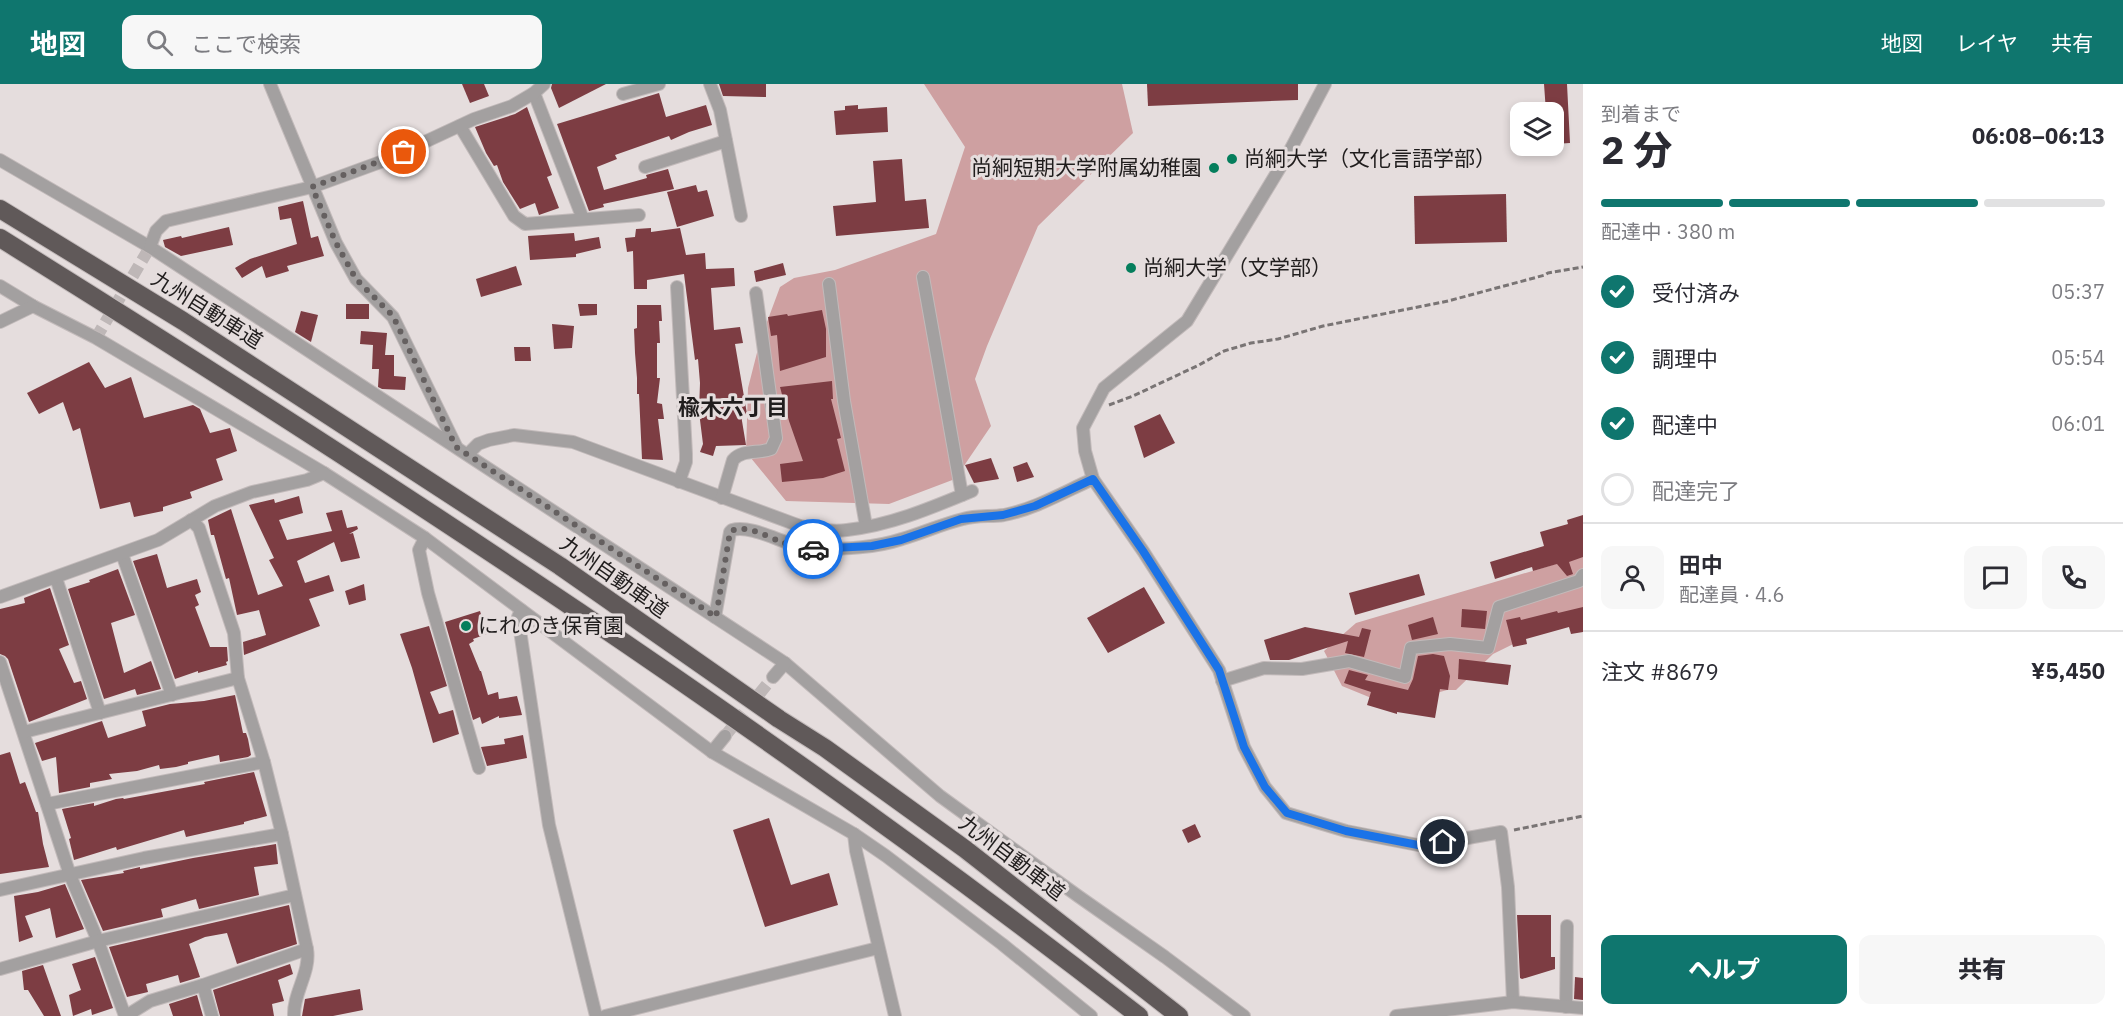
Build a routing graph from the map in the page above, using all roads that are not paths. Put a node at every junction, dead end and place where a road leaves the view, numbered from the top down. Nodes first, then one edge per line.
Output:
1 (270, 84) edge
2 (544, 84) edge
3 (658, 84) edge
4 (710, 84) edge
5 (1324, 84) edge
6 (534, 93) junction
7 (623, 94) dead end
8 (460, 126) junction
9 (726, 141) junction
10 (0, 160) edge
11 (645, 167) dead end
12 (312, 187) junction
13 (0, 209) edge
14 (639, 215) dead end
15 (741, 216) dead end
16 (583, 219) junction
17 (0, 238) edge
18 (150, 248) junction
19 (922, 277) dead end
20 (829, 284) dead end
21 (0, 286) edge
22 (677, 287) dead end
23 (756, 293) dead end
24 (33, 306) junction
25 (0, 322) edge
26 (456, 447) junction
27 (468, 454) junction
28 (324, 473) junction
29 (1093, 479) junction
30 (679, 482) junction
31 (722, 498) junction
32 (191, 520) junction
33 (866, 526) junction
34 (425, 538) junction
35 (122, 554) junction
36 (1583, 575) edge
37 (56, 578) junction
38 (0, 597) edge
39 (521, 610) junction
40 (716, 617) junction
41 (0, 662) edge
42 (785, 663) junction
43 (773, 677) tunnel mouth
44 (238, 678) junction
45 (1222, 681) junction
46 (172, 695) junction
47 (100, 713) junction
48 (24, 732) junction
49 (725, 736) tunnel mouth
50 (712, 752) junction
51 (264, 762) junction
52 (479, 768) dead end
53 (47, 804) junction
54 (282, 834) junction
55 (854, 834) junction
56 (70, 875) junction
57 (0, 890) edge
58 (296, 895) junction
59 (1567, 926) dead end
60 (98, 941) junction
61 (878, 948) junction
62 (307, 949) junction
63 (0, 969) edge
64 (203, 985) junction
65 (1514, 1002) junction
66 (1566, 1007) junction
67 (1583, 1008) edge
68 (125, 1016) edge
69 (212, 1016) edge
70 (294, 1016) edge
71 (596, 1016) edge
72 (605, 1016) edge
73 (895, 1016) edge
74 (1091, 1016) edge
75 (1139, 1016) edge
76 (1179, 1016) edge
77 (1244, 1016) edge
78 (1396, 1016) edge

1 - 12 street
2 - 6 street
3 - 7 street
4 - 9 street
5 - 29 street
6 - 8 street
6 - 16 street
8 - 12 street
8 - 16 street
9 - 11 street
9 - 15 street
10 - 18 street
12 - 18 street
12 - 26 street
13 - 76 highway, 九州自動車道
14 - 16 street
17 - 75 highway
18 - 26 street
19 - 33 street
20 - 33 street
21 - 24 street
22 - 30 street
23 - 31 street
24 - 25 street
24 - 28 street
26 - 27 street
27 - 30 street
27 - 40 street
28 - 32 street
28 - 34 street
29 - 40 street
29 - 45 street
30 - 31 street
31 - 33 street
32 - 35 street
32 - 44 street
34 - 39 street
34 - 52 street
35 - 37 street
35 - 46 street
36 - 45 street
37 - 38 street
37 - 47 street
39 - 50 street
39 - 71 street
40 - 42 street
41 - 48 street
42 - 43 street
42 - 77 street
44 - 46 street
44 - 51 street
45 - 65 street
46 - 47 street
47 - 48 street
48 - 53 street
49 - 50 street
50 - 55 street
51 - 53 street
51 - 54 street
53 - 56 street
54 - 56 street
54 - 58 street
55 - 61 street
55 - 74 street
56 - 57 street
56 - 60 street
58 - 60 street
58 - 62 street
59 - 66 street
60 - 63 street
60 - 68 street
61 - 72 street
61 - 73 street
62 - 64 street
62 - 70 street
64 - 68 street
64 - 69 street
65 - 66 street
65 - 78 street
66 - 67 street

